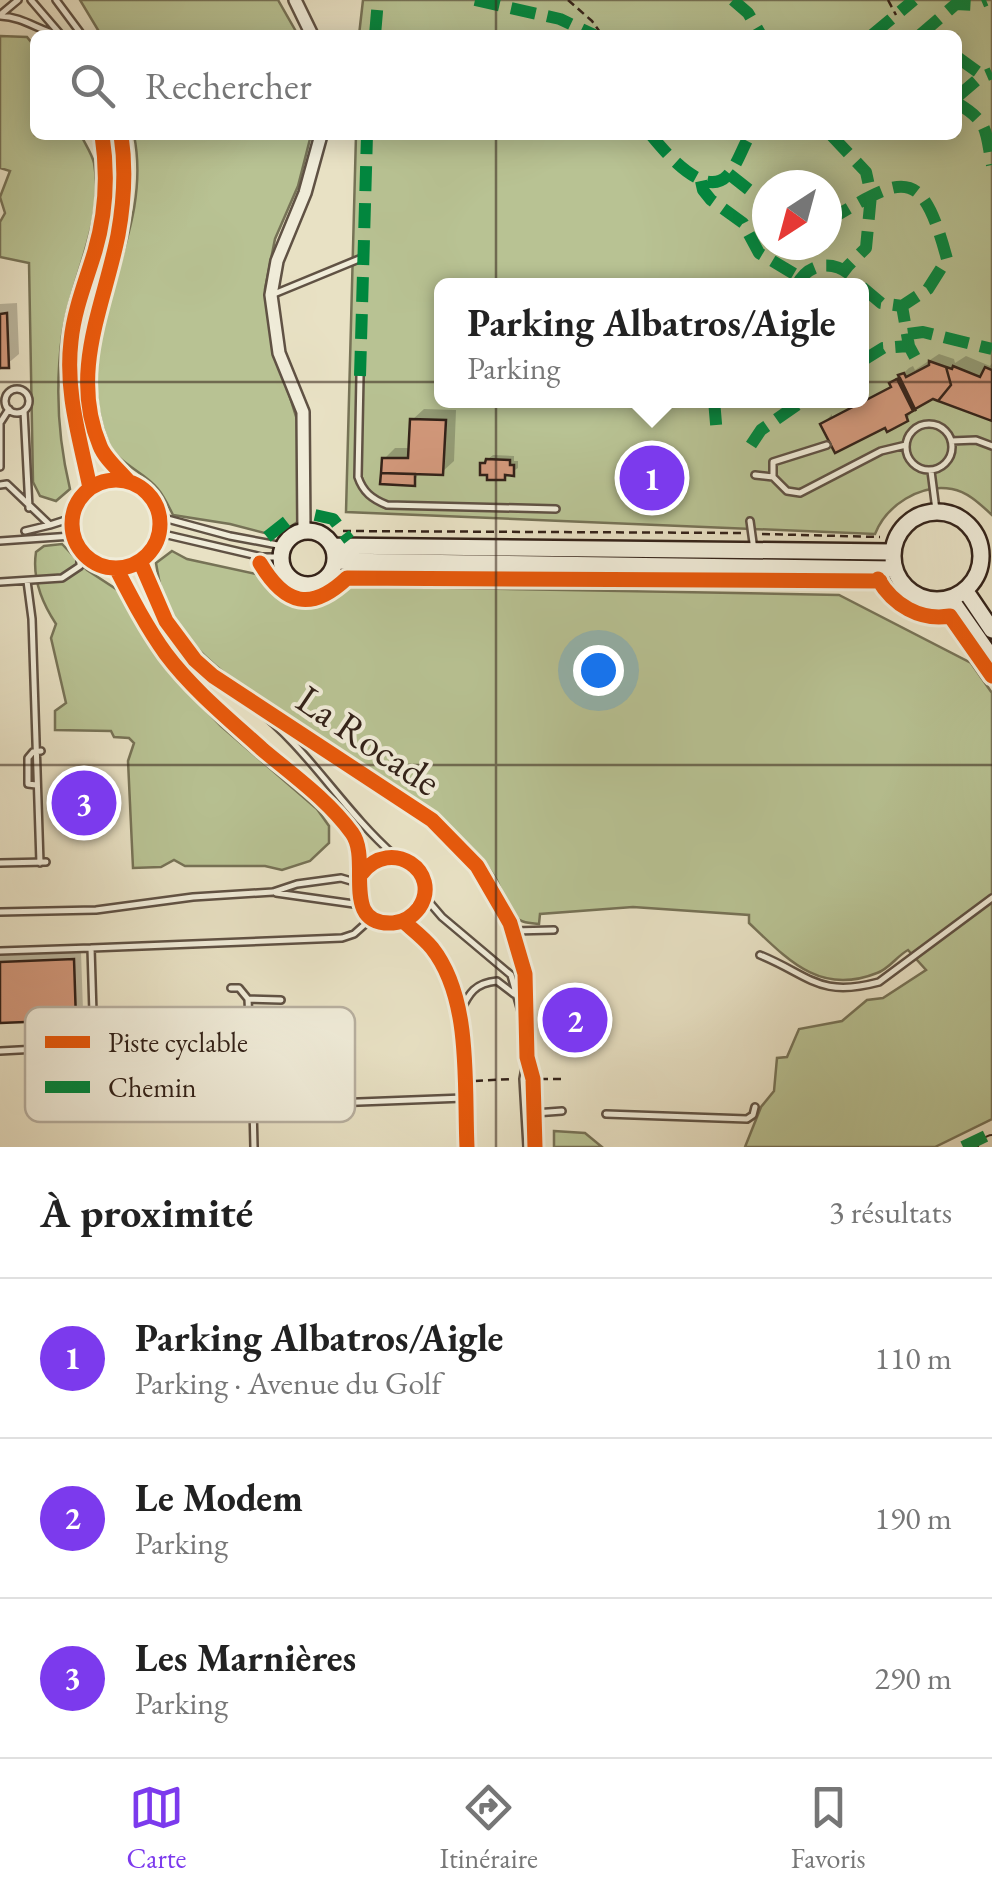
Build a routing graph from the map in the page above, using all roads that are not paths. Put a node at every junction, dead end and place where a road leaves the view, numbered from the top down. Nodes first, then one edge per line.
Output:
1 (18, 0) edge
2 (31, 0) edge
3 (56, 0) edge
4 (295, 0) edge
5 (0, 16) edge
6 (41, 30) edge
7 (56, 30) edge
8 (78, 30) edge
9 (310, 30) edge
10 (103, 140) edge
11 (121, 140) edge
12 (320, 140) edge
13 (364, 257) dead end
14 (271, 295) junction
15 (360, 376) dead end
16 (9, 410) junction
17 (24, 411) junction
18 (0, 422) edge
19 (952, 441) junction
20 (827, 445) dead end
21 (906, 445) junction
22 (992, 446) edge
23 (0, 468) edge
24 (931, 471) junction
25 (755, 475) dead end
26 (773, 477) junction
27 (129, 482) junction
28 (0, 484) edge
29 (90, 488) junction
30 (29, 508) junction
31 (556, 509) dead end
32 (936, 510) junction
33 (160, 517) junction
34 (72, 518) junction
35 (750, 521) dead end
36 (50, 525) junction
37 (25, 531) dead end
38 (304, 531) junction
39 (159, 534) junction
40 (73, 536) junction
41 (0, 541) edge
42 (80, 550) junction
43 (282, 552) junction
44 (334, 553) junction
45 (755, 553) junction
46 (893, 560) junction
47 (140, 561) junction
48 (116, 568) junction
49 (27, 581) junction
50 (0, 582) edge
51 (957, 594) junction
52 (992, 630) edge
53 (992, 658) edge
54 (230, 689) junction
55 (38, 751) junction
56 (36, 785) junction
57 (396, 856) junction
58 (0, 863) edge
59 (362, 873) junction
60 (358, 883) junction
61 (273, 892) junction
62 (424, 895) junction
63 (992, 898) edge
64 (361, 905) junction
65 (0, 912) edge
66 (372, 917) junction
67 (403, 921) junction
68 (513, 930) junction
69 (554, 930) dead end
70 (91, 948) junction
71 (0, 951) edge
72 (760, 955) dead end
73 (232, 988) dead end
74 (516, 996) junction
75 (248, 999) junction
76 (282, 1000) dead end
77 (93, 1007) edge
78 (248, 1007) edge
79 (460, 1012) junction
80 (525, 1022) junction
81 (25, 1050) edge
82 (0, 1051) edge
83 (526, 1057) junction
84 (464, 1098) junction
85 (355, 1102) edge
86 (754, 1107) dead end
87 (562, 1112) dead end
88 (534, 1113) junction
89 (606, 1114) dead end
90 (253, 1122) edge
91 (254, 1147) edge
92 (467, 1147) edge
93 (527, 1147) edge
94 (535, 1147) edge

1 - 5 lane
2 - 7 lane
3 - 8 lane
4 - 9 street
5 - 6 lane
10 - 29 lane
11 - 27 lane
12 - 14 street
13 - 14 lane
14 - 38 street
15 - 31 lane
16 - 17 lane
16 - 17 lane
16 - 18 lane
17 - 30 lane
18 - 23 lane
19 - 21 lane
19 - 22 lane
19 - 24 lane
20 - 26 lane
21 - 24 lane
21 - 26 lane
24 - 32 lane
25 - 26 lane
27 - 29 lane
27 - 33 lane
28 - 30 lane
29 - 34 lane
30 - 36 lane
32 - 46 street
32 - 51 street
33 - 39 lane
33 - 43 lane
34 - 36 lane
34 - 40 lane
35 - 45 lane
36 - 37 lane
38 - 43 street
38 - 44 street
39 - 43 lane
39 - 47 lane
40 - 41 lane
40 - 42 lane
42 - 48 lane
42 - 49 lane
43 - 44 street
44 - 45 street
44 - 46 street
45 - 46 street
46 - 51 street
47 - 48 lane
47 - 54 lane, La Rocade
48 - 59 lane, La Rocade
49 - 50 lane
49 - 55 lane
51 - 52 street
51 - 53 street
54 - 57 lane, La Rocade
54 - 68 lane, La Rocade
55 - 56 lane
55 - 56 lane
56 - 58 lane
57 - 59 lane
57 - 62 lane
59 - 60 lane
60 - 61 lane
60 - 64 lane
61 - 64 lane
61 - 65 lane
62 - 67 lane
62 - 74 lane, La Rocade
63 - 72 lane
64 - 66 lane
66 - 67 lane
66 - 70 lane
67 - 79 lane
68 - 69 lane
68 - 80 lane, La Rocade
70 - 71 lane
70 - 77 lane
73 - 75 lane
74 - 79 lane
74 - 80 lane, La Rocade
75 - 76 lane
75 - 78 lane
79 - 84 lane
80 - 83 lane, La Rocade
81 - 82 lane
83 - 88 lane, La Rocade
83 - 93 lane, La Rocade
84 - 85 lane
84 - 92 lane
86 - 89 lane
87 - 88 lane
88 - 94 lane, La Rocade
90 - 91 lane

